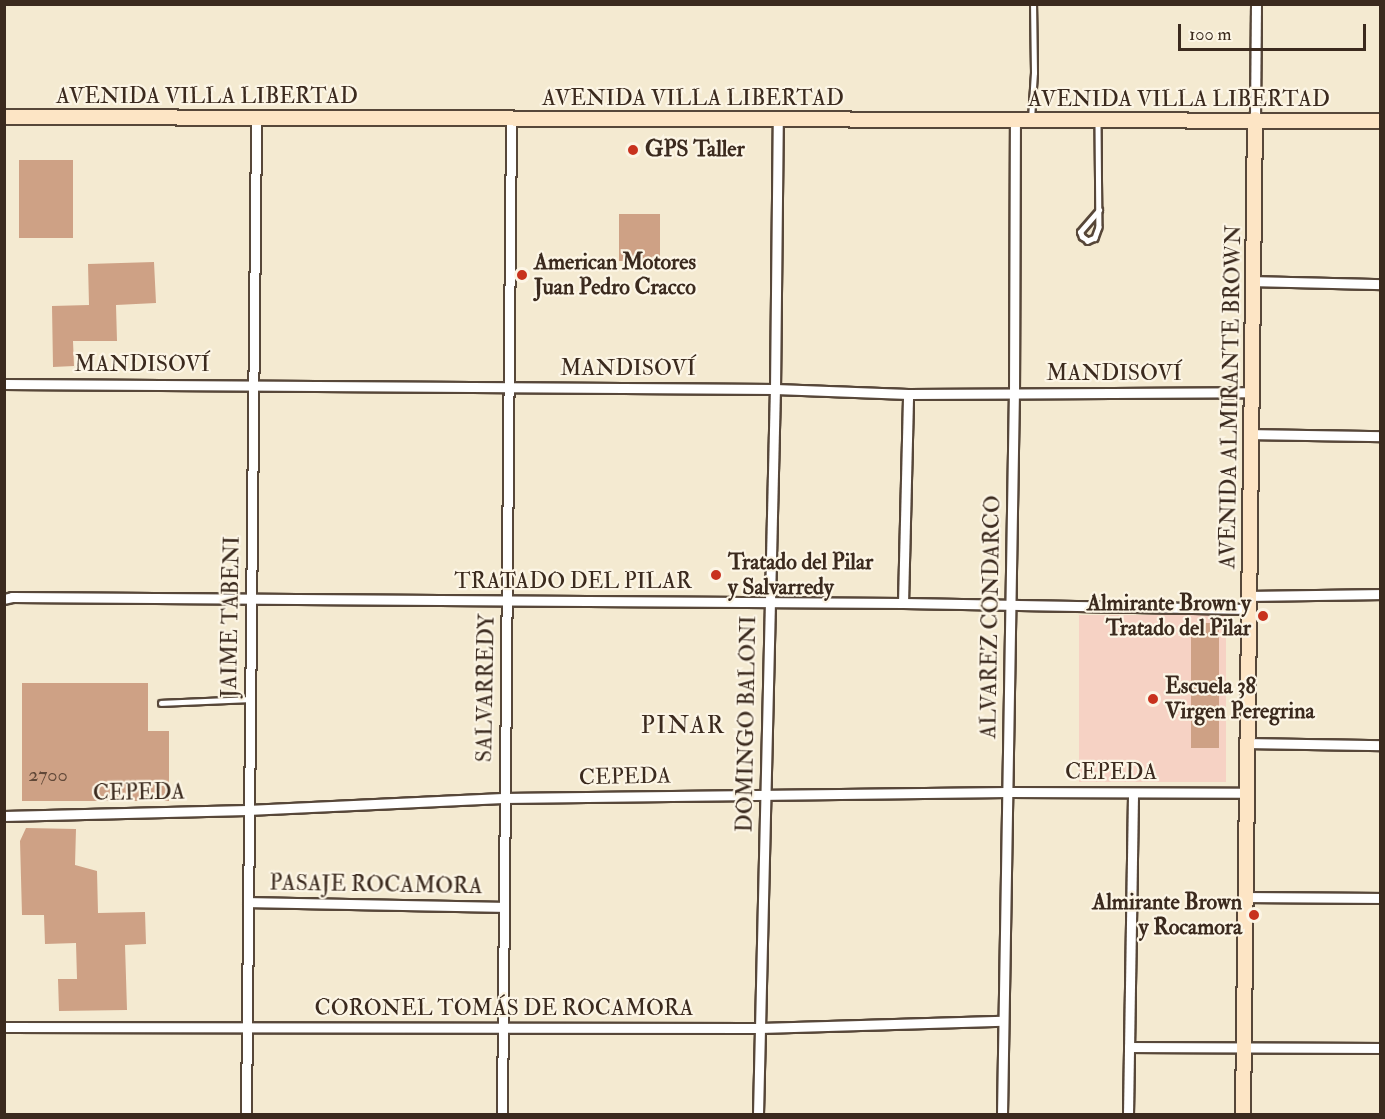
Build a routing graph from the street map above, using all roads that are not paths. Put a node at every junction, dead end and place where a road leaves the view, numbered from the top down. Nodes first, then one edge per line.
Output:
1 (1033, 4) edge
2 (1256, 4) edge
3 (4, 117) edge
4 (256, 119) junction
5 (511, 119) junction
6 (778, 119) junction
7 (1031, 119) junction
8 (1098, 119) junction
9 (1255, 119) junction
10 (1015, 121) junction
11 (1380, 121) edge
12 (1099, 210) junction
13 (1253, 281) junction
14 (1380, 284) edge
15 (4, 384) edge
16 (254, 386) junction
17 (511, 387) junction
18 (775, 389) junction
19 (1251, 392) junction
20 (908, 394) junction
21 (1014, 394) junction
22 (1249, 434) junction
23 (1380, 436) edge
24 (1380, 594) edge
25 (4, 599) edge
26 (251, 599) junction
27 (507, 602) junction
28 (1250, 602) junction
29 (770, 603) junction
30 (903, 603) junction
31 (1010, 605) junction
32 (249, 699) junction
33 (161, 703) dead end
34 (1248, 743) junction
35 (1380, 745) edge
36 (1008, 792) junction
37 (1133, 793) junction
38 (1246, 793) junction
39 (765, 794) junction
40 (503, 798) junction
41 (247, 810) junction
42 (4, 816) edge
43 (1245, 897) junction
44 (1380, 898) edge
45 (248, 902) junction
46 (504, 907) junction
47 (1003, 1021) junction
48 (4, 1027) edge
49 (247, 1028) junction
50 (759, 1028) junction
51 (503, 1029) junction
52 (1129, 1047) junction
53 (1243, 1048) junction
54 (1380, 1048) edge
55 (246, 1114) edge
56 (502, 1114) edge
57 (758, 1114) edge
58 (1002, 1114) edge
59 (1128, 1114) edge
60 (1243, 1114) edge

1 - 7 lane
2 - 9 street, AVENIDA ALMIRANTE BROWN
3 - 4 street, AVENIDA VILLA LIBERTAD
4 - 5 street, AVENIDA VILLA LIBERTAD
4 - 16 street, JAIME TABENI
5 - 6 street, AVENIDA VILLA LIBERTAD
5 - 17 street, SALVARREDY
6 - 10 street, AVENIDA VILLA LIBERTAD
6 - 18 street, DOMINGO BALONI
7 - 8 street, AVENIDA VILLA LIBERTAD
7 - 10 street, AVENIDA VILLA LIBERTAD
8 - 9 street, AVENIDA VILLA LIBERTAD
8 - 12 lane
9 - 11 street, AVENIDA VILLA LIBERTAD
9 - 13 street, AVENIDA ALMIRANTE BROWN
10 - 21 street, ALVAREZ CONDARCO
12 - 12 lane
13 - 14 street
13 - 19 street, AVENIDA ALMIRANTE BROWN
15 - 16 street, MANDISOVÍ
16 - 17 street, MANDISOVÍ
16 - 26 street, JAIME TABENI
17 - 18 street, MANDISOVÍ
17 - 27 street, SALVARREDY
18 - 20 street, MANDISOVÍ
18 - 29 street, DOMINGO BALONI
19 - 21 street, MANDISOVÍ
19 - 22 street, AVENIDA ALMIRANTE BROWN
20 - 21 street, MANDISOVÍ
20 - 30 street
21 - 31 street, ALVAREZ CONDARCO
22 - 23 street
22 - 28 street, AVENIDA ALMIRANTE BROWN
24 - 28 street, TRATADO DEL PILAR
25 - 26 street, TRATADO DEL PILAR
26 - 27 street, TRATADO DEL PILAR
26 - 32 street, JAIME TABENI
27 - 29 street, TRATADO DEL PILAR
27 - 40 street, SALVARREDY
28 - 31 street, TRATADO DEL PILAR
28 - 34 street, AVENIDA ALMIRANTE BROWN
29 - 30 street, TRATADO DEL PILAR
29 - 39 street, DOMINGO BALONI
30 - 31 street, TRATADO DEL PILAR
31 - 36 street, ALVAREZ CONDARCO
32 - 33 lane
32 - 41 street, JAIME TABENI
34 - 35 street
34 - 38 street, AVENIDA ALMIRANTE BROWN
36 - 37 street, CEPEDA
36 - 39 street, CEPEDA
36 - 47 street, ALVAREZ CONDARCO
37 - 38 street, CEPEDA
37 - 52 street
38 - 43 street, AVENIDA ALMIRANTE BROWN
39 - 40 street, CEPEDA
39 - 50 street, DOMINGO BALONI
40 - 41 street, CEPEDA
40 - 46 street, SALVARREDY
41 - 42 street, CEPEDA
41 - 45 street, JAIME TABENI
43 - 44 street
43 - 53 street, AVENIDA ALMIRANTE BROWN
45 - 46 street, PASAJE ROCAMORA
45 - 49 street, JAIME TABENI
46 - 51 street, SALVARREDY
47 - 50 street, CORONEL TOMÁS DE ROCAMORA
47 - 58 street, ALVAREZ CONDARCO
48 - 49 street, CORONEL TOMÁS DE ROCAMORA
49 - 51 street, CORONEL TOMÁS DE ROCAMORA
49 - 55 street, JAIME TABENI
50 - 51 street, CORONEL TOMÁS DE ROCAMORA
50 - 57 street, DOMINGO BALONI
51 - 56 street, SALVARREDY
52 - 53 street
52 - 59 street
53 - 54 street
53 - 60 street, AVENIDA ALMIRANTE BROWN

